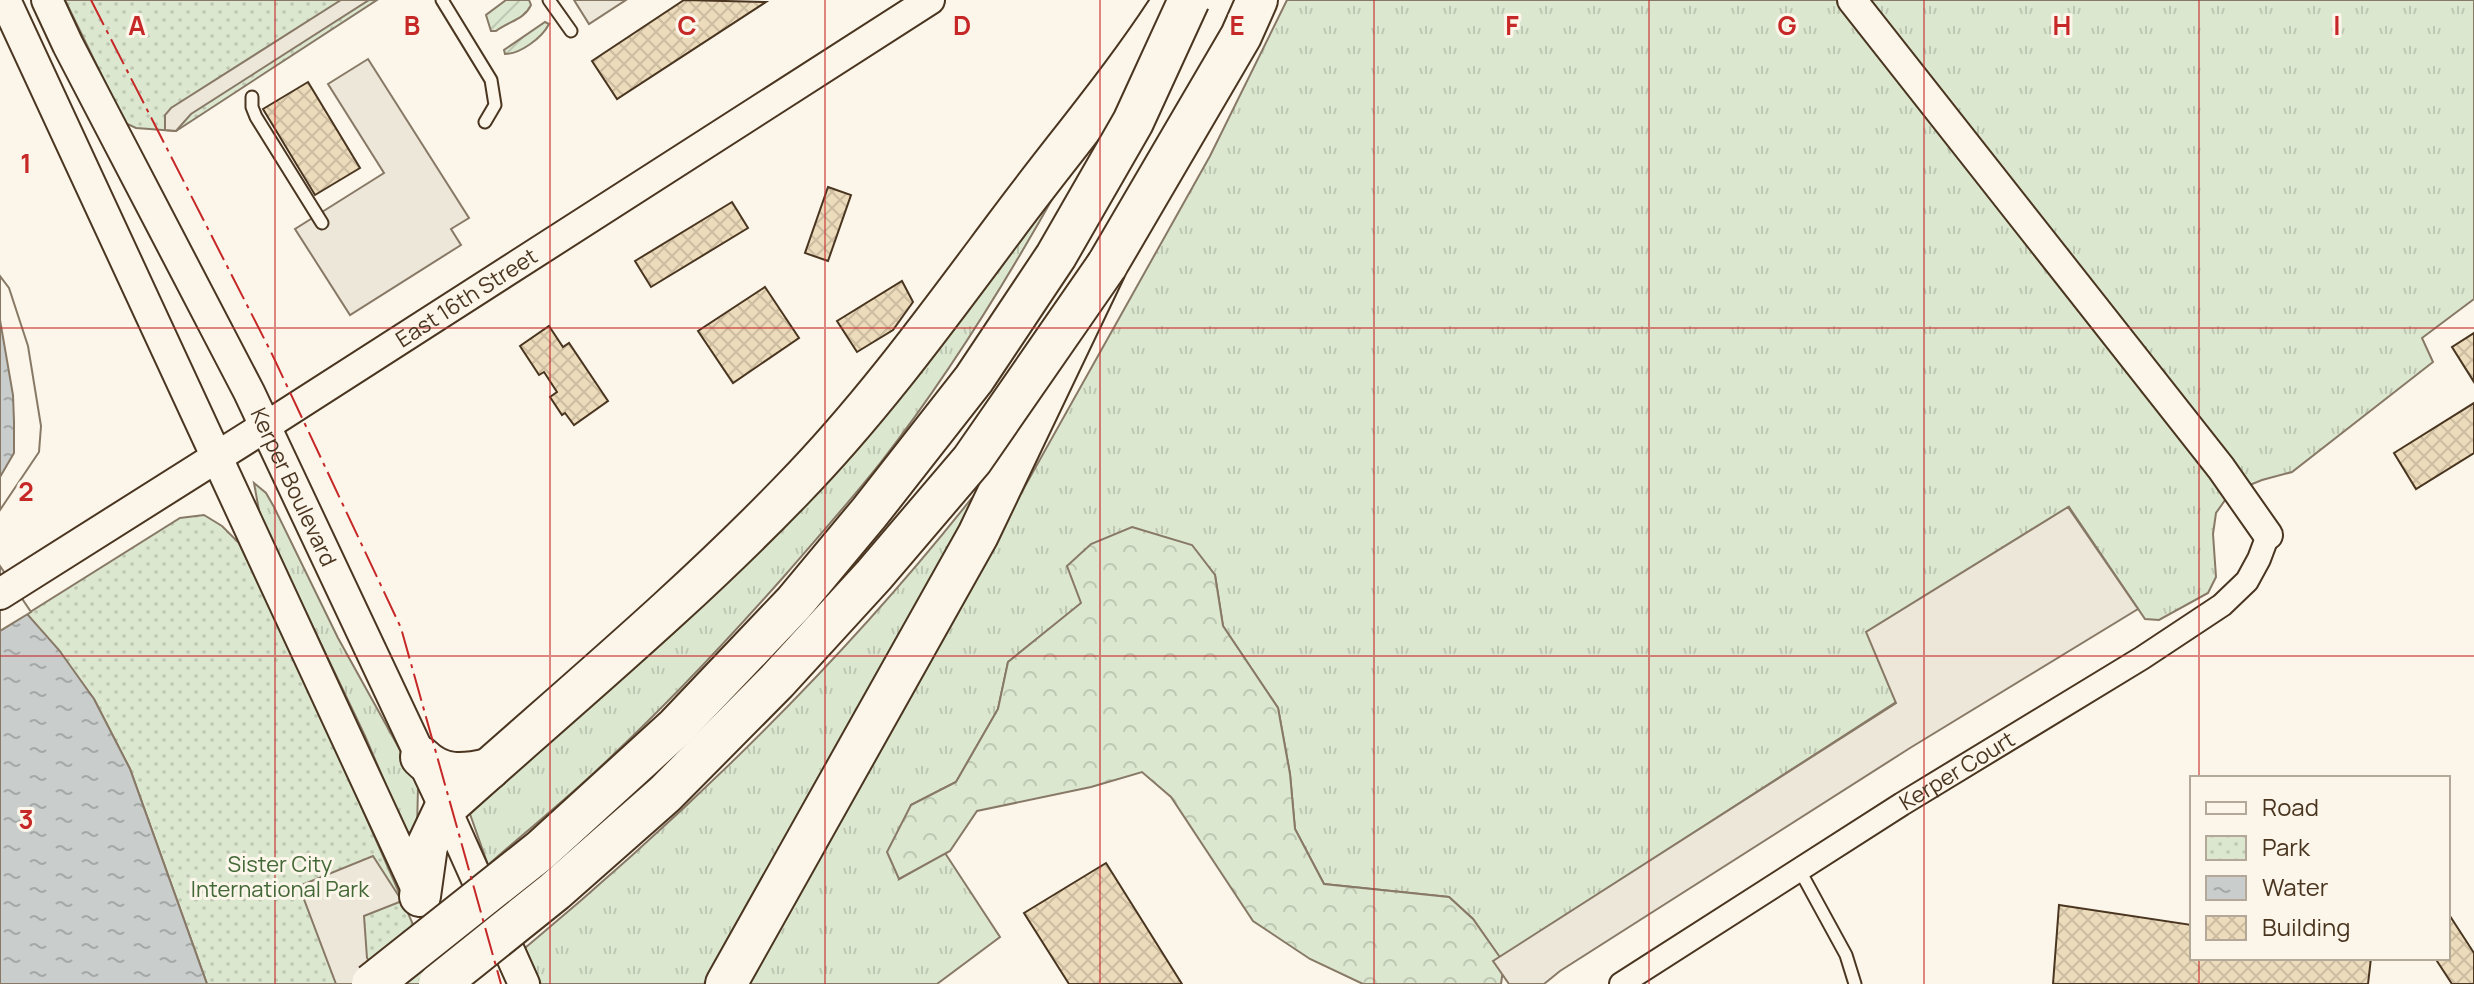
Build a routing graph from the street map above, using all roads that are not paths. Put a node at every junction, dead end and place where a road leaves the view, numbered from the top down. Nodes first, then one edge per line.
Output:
1 (5, 0) edge
2 (47, 0) edge
3 (442, 0) edge
4 (549, 0) edge
5 (930, 0) edge
6 (1174, 0) edge
7 (1189, 0) edge
8 (1257, 0) edge
9 (1852, 0) edge
10 (571, 31) dead end
11 (252, 97) dead end
12 (485, 122) dead end
13 (322, 223) dead end
14 (1107, 265) junction
15 (266, 426) junction
16 (218, 457) junction
17 (2268, 535) joint
18 (0, 594) edge
19 (421, 757) junction
20 (489, 769) junction
21 (445, 808) junction
22 (1799, 869) junction
23 (420, 896) junction
24 (372, 984) edge
25 (439, 984) edge
26 (457, 984) edge
27 (524, 984) edge
28 (726, 984) edge
29 (1621, 984) edge
30 (1855, 984) edge

1 - 16 main road
2 - 15 main road, Kerper Boulevard
3 - 12 lane
4 - 10 lane
5 - 15 street, East 16th Street
6 - 20 highway
7 - 24 highway, bridge
8 - 14 highway
9 - 17 street
11 - 13 lane
14 - 25 highway, bridge
14 - 28 highway, bridge
15 - 16 main road, East 16th Street
15 - 19 main road, Kerper Boulevard
16 - 18 main road, East 16th Street
16 - 23 main road
17 - 22 street, Kerper Court
19 - 20 highway
19 - 21 main road, Kerper Boulevard
20 - 21 highway
21 - 23 highway
21 - 27 main road, Kerper Boulevard
22 - 29 street, Kerper Court
22 - 30 lane
23 - 26 main road

